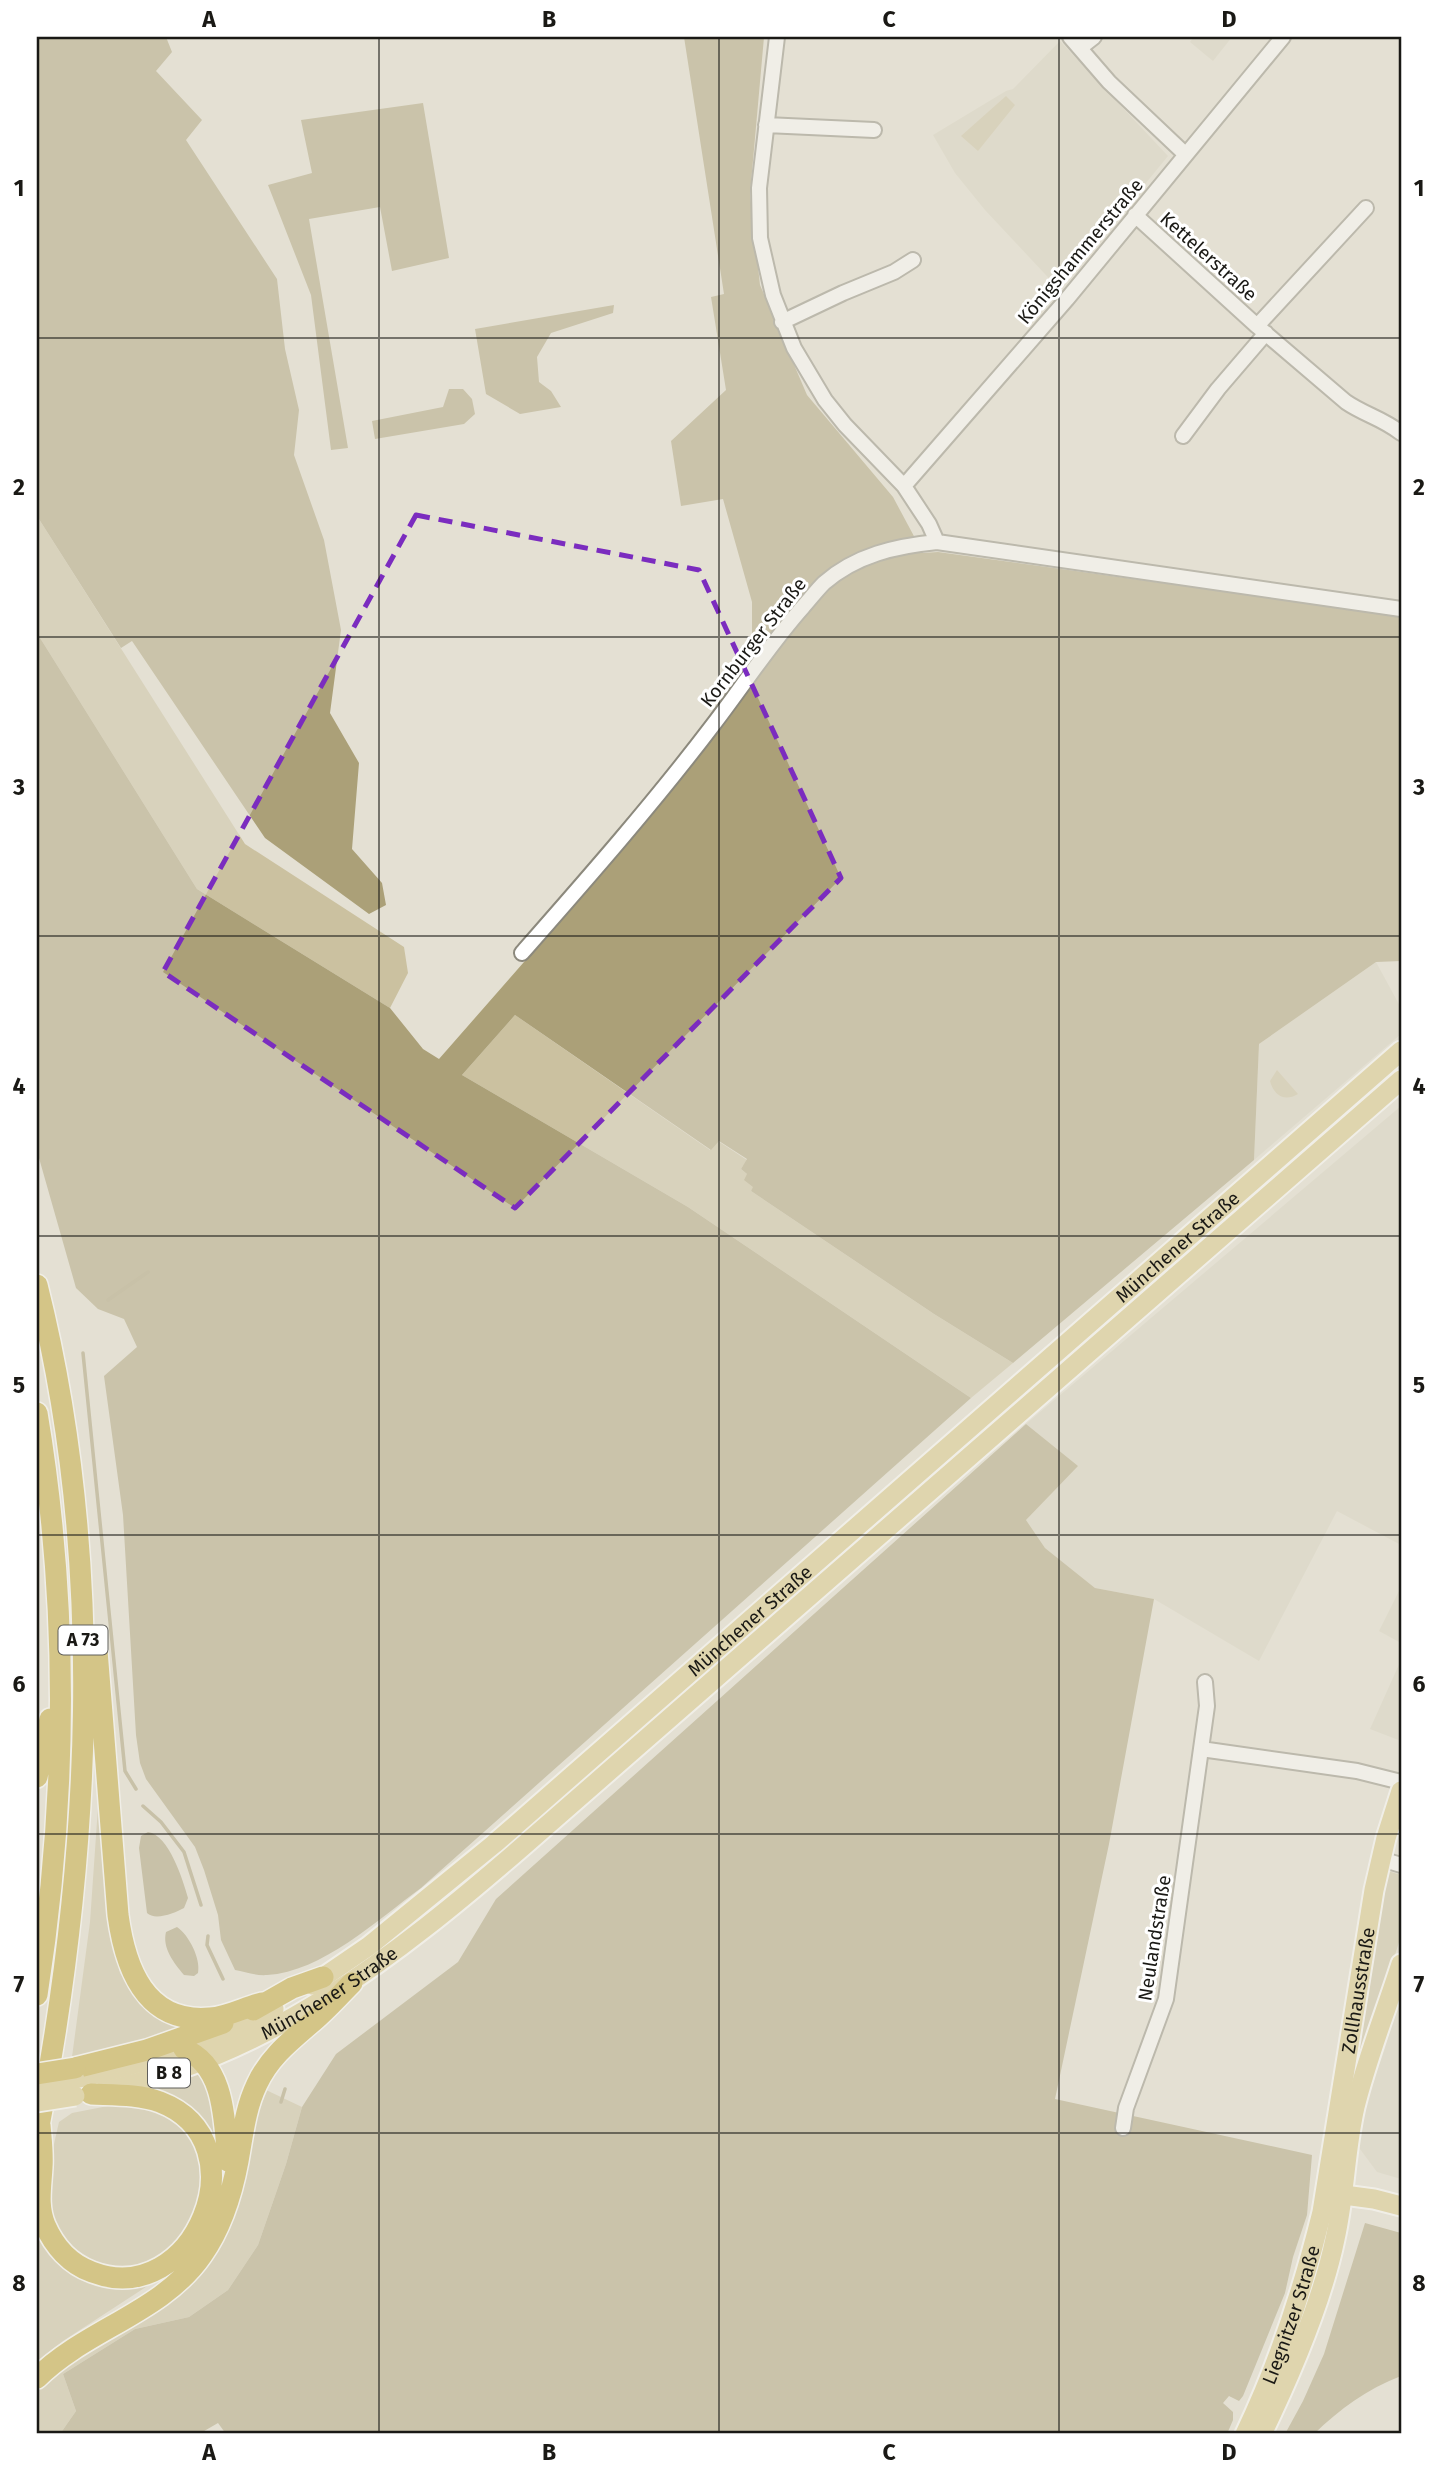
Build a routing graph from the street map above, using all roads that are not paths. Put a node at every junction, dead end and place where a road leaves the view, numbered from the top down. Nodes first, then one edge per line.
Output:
1 (777, 37) edge
2 (1070, 37) edge
3 (1094, 37) edge
4 (1283, 37) edge
5 (1080, 48) junction
6 (766, 125) junction
7 (874, 130) dead end
8 (1185, 154) junction
9 (1366, 208) dead end
10 (1135, 215) junction
11 (913, 260) dead end
12 (782, 322) junction
13 (1261, 329) junction
14 (1401, 433) edge
15 (1183, 436) dead end
16 (904, 486) junction
17 (937, 542) junction
18 (1401, 609) edge
19 (522, 953) dead end
20 (1401, 1051) edge
21 (1401, 1080) edge
22 (37, 1285) edge
23 (37, 1413) edge
24 (76, 1534) junction
25 (60, 1675) junction
26 (1205, 1682) dead end
27 (1201, 1749) junction
28 (37, 1777) edge
29 (1401, 1782) edge
30 (1401, 1791) edge
31 (1381, 1859) junction
32 (1401, 1865) edge
33 (1401, 1964) edge
34 (323, 1977) joint
35 (352, 1983) joint
36 (37, 1995) edge
37 (272, 2023) junction
38 (234, 2027) junction
39 (184, 2049) junction
40 (203, 2061) junction
41 (37, 2074) edge
42 (37, 2084) edge
43 (79, 2084) junction
44 (1347, 2108) junction
45 (38, 2120) edge
46 (1123, 2128) dead end
47 (231, 2187) junction
48 (1334, 2194) junction
49 (1401, 2206) edge
50 (37, 2378) edge
51 (1245, 2434) edge
52 (1262, 2434) edge

1 - 6 street
2 - 5 street
3 - 5 street
4 - 8 street, Königshammerstraße
5 - 8 street
6 - 7 street
6 - 12 street
8 - 10 street, Königshammerstraße
9 - 13 street, Kettelerstraße
10 - 13 street, Kettelerstraße
10 - 16 street, Königshammerstraße
11 - 12 street
12 - 16 street
13 - 14 street, Kettelerstraße
13 - 15 street, Kettelerstraße
16 - 17 street
17 - 18 street, Kornburger Straße
17 - 19 street, Kornburger Straße
20 - 34 main road, Münchener Straße
21 - 35 main road, Münchener Straße
22 - 24 highway, A 73
23 - 25 highway, A 73
24 - 38 highway
24 - 45 highway, A 73
25 - 28 highway
25 - 36 highway, A 73
26 - 27 street, Neulandstraße
27 - 29 street
27 - 46 street, Neulandstraße
30 - 31 main road, Zollhausstraße
31 - 32 street
31 - 44 main road, Zollhausstraße
33 - 44 main road, Zollhausstraße
34 - 37 highway
35 - 37 highway
37 - 38 highway
37 - 47 highway
38 - 39 main road, Münchener Straße
38 - 40 main road, Münchener Straße / B 8
38 - 43 highway
39 - 40 highway
39 - 43 main road, Münchener Straße
40 - 43 main road, Münchener Straße / B 8
40 - 47 highway
41 - 43 highway, bridge
42 - 43 main road, Münchener Straße, bridge
43 - 45 main road, Münchener Straße / B 8, bridge
43 - 45 highway
44 - 48 main road, Zollhausstraße
47 - 50 highway
48 - 49 main road
48 - 51 main road, Liegnitzer Straße
48 - 52 main road, Liegnitzer Straße

